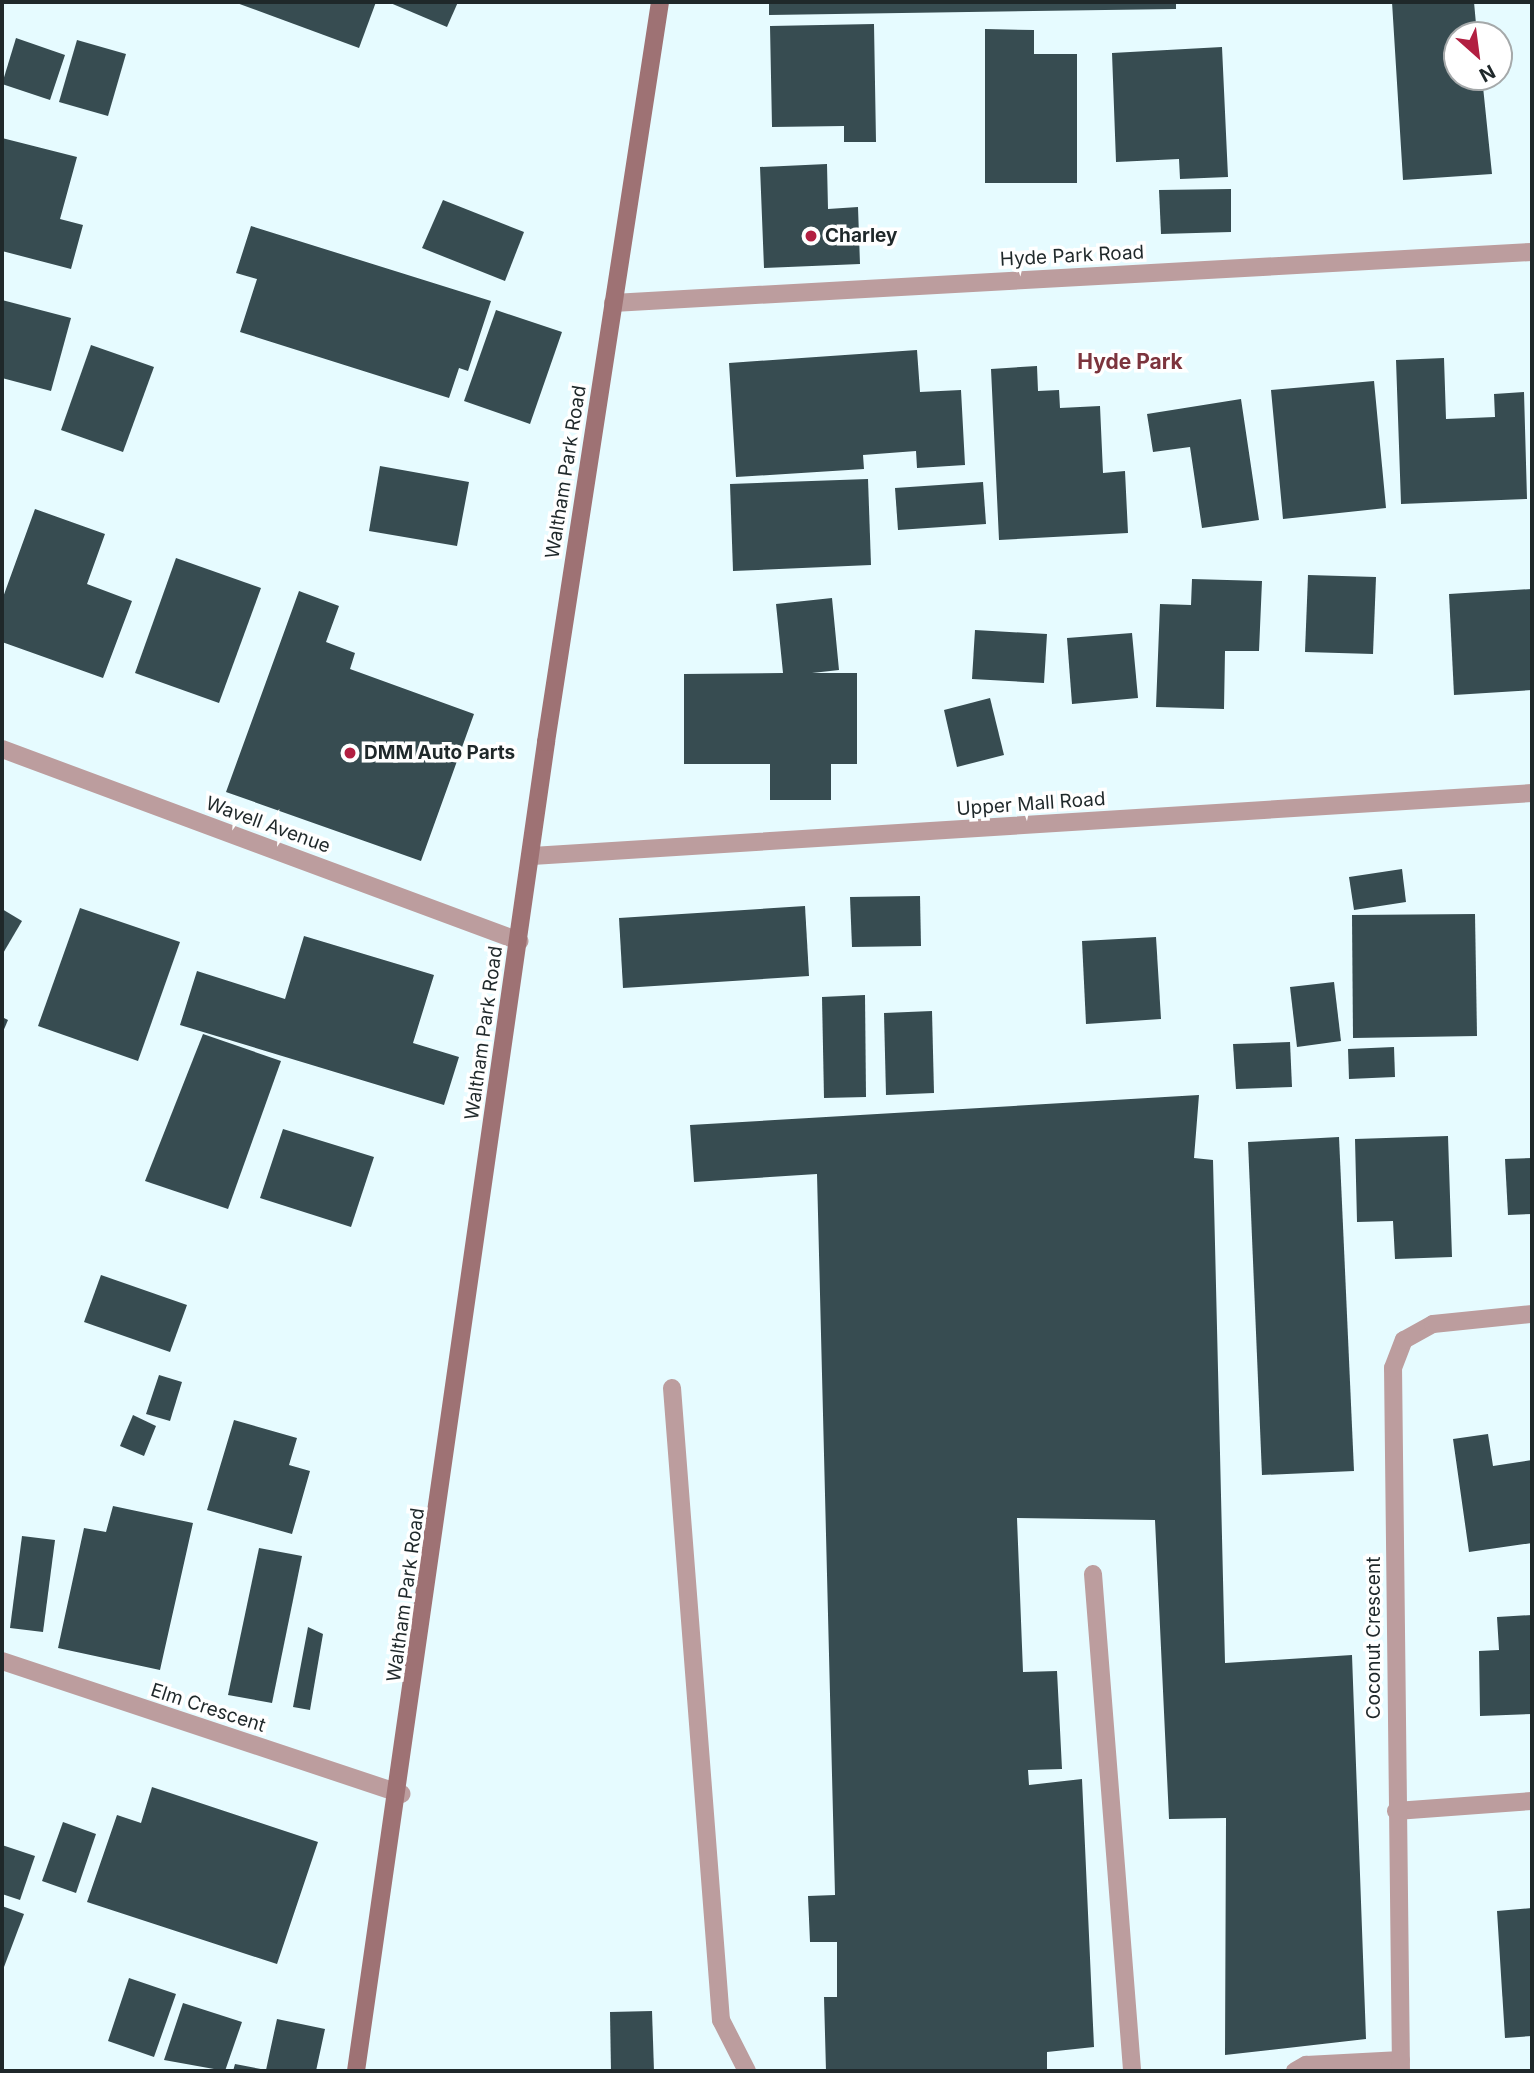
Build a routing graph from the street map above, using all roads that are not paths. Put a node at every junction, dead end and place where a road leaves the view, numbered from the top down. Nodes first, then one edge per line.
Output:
1 (660, 2) edge
2 (1532, 252) edge
3 (613, 303) junction
4 (2, 749) edge
5 (1532, 793) edge
6 (532, 856) junction
7 (519, 941) junction
8 (1532, 1314) edge
9 (672, 1388) dead end
10 (1093, 1574) dead end
11 (2, 1661) edge
12 (401, 1794) junction
13 (1532, 1801) edge
14 (1396, 1811) junction
15 (1401, 2066) edge
16 (356, 2071) edge
17 (747, 2071) edge
18 (1132, 2071) edge
19 (1295, 2071) edge

1 - 3 main road, Waltham Park Road
2 - 3 street, Hyde Park Road
3 - 6 main road, Waltham Park Road
4 - 7 street, Wavell Avenue
5 - 6 street, Upper Mall Road
6 - 7 main road, Waltham Park Road
7 - 12 main road, Waltham Park Road
8 - 14 street, Coconut Crescent
9 - 17 street
10 - 18 street
11 - 12 street, Elm Crescent
12 - 16 main road, Waltham Park Road
13 - 14 street
14 - 15 street, Coconut Crescent
15 - 19 street

